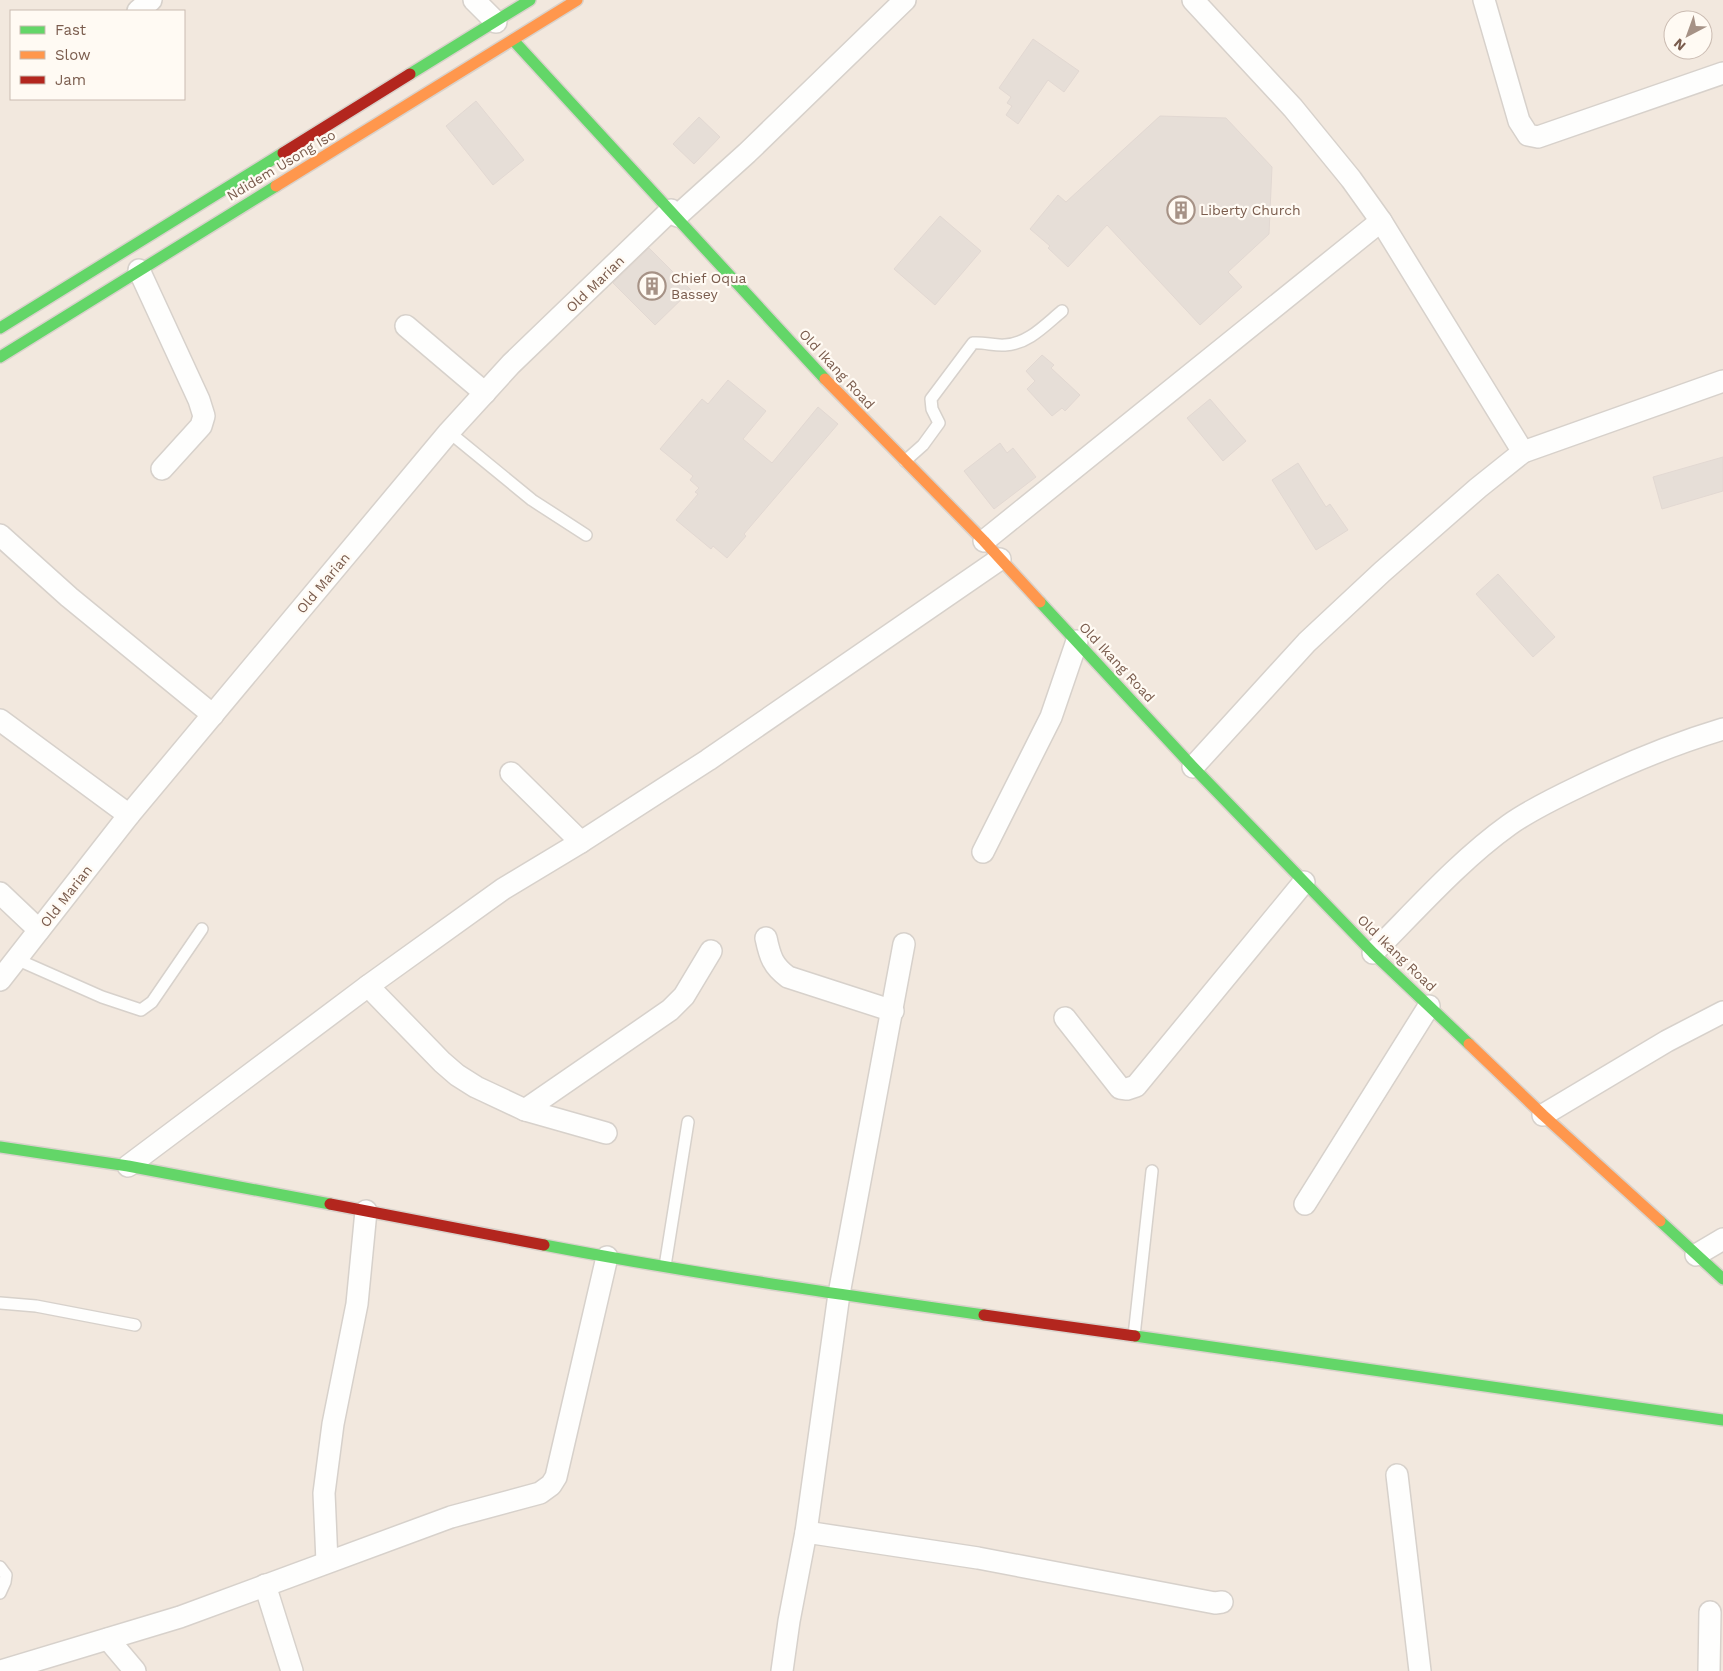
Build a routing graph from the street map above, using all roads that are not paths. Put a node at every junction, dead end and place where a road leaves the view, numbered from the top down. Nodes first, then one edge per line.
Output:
1 (151, 0) edge
2 (474, 0) edge
3 (530, 0) edge
4 (578, 0) edge
5 (905, 0) edge
6 (1193, 0) edge
7 (1484, 0) edge
8 (139, 10) edge
9 (496, 22) junction
10 (514, 40) junction
11 (1723, 73) edge
12 (674, 213) junction
13 (1381, 221) junction
14 (139, 270) junction
15 (1062, 311) dead end
16 (406, 326) dead end
17 (0, 328) edge
18 (0, 357) edge
19 (1723, 381) edge
20 (485, 393) junction
21 (449, 432) junction
22 (1523, 452) junction
23 (905, 461) junction
24 (162, 469) dead end
25 (0, 535) edge
26 (586, 535) dead end
27 (984, 541) junction
28 (1000, 559) junction
29 (1077, 641) junction
30 (213, 716) junction
31 (0, 720) edge
32 (1723, 729) edge
33 (1193, 767) junction
34 (512, 774) dead end
35 (129, 815) junction
36 (581, 842) junction
37 (984, 852) dead end
38 (1304, 882) junction
39 (0, 893) edge
40 (202, 929) dead end
41 (39, 930) junction
42 (766, 938) dead end
43 (904, 944) dead end
44 (710, 951) dead end
45 (1373, 953) junction
46 (16, 959) junction
47 (0, 980) edge
48 (368, 986) junction
49 (1429, 1006) junction
50 (892, 1010) junction
51 (1723, 1012) edge
52 (1065, 1018) dead end
53 (525, 1110) junction
54 (1543, 1116) junction
55 (688, 1122) dead end
56 (606, 1133) dead end
57 (0, 1147) edge
58 (128, 1166) junction
59 (1152, 1171) dead end
60 (1305, 1204) dead end
61 (366, 1211) junction
62 (1723, 1239) edge
63 (1696, 1255) junction
64 (607, 1257) junction
65 (664, 1266) junction
66 (1723, 1279) edge
67 (839, 1294) junction
68 (0, 1303) edge
69 (135, 1325) dead end
70 (1134, 1336) junction
71 (1723, 1420) edge
72 (1397, 1475) dead end
73 (806, 1532) junction
74 (327, 1562) junction
75 (0, 1567) edge
76 (265, 1585) junction
77 (0, 1593) edge
78 (1222, 1602) dead end
79 (1710, 1612) dead end
80 (108, 1639) junction
81 (16, 1669) edge
82 (135, 1671) edge
83 (292, 1671) edge
84 (782, 1671) edge
85 (1420, 1671) edge
86 (1709, 1671) edge

1 - 8 street
2 - 9 street
3 - 9 main road, Ndidem Usong Iso
4 - 10 main road, Ndidem Usong Iso
5 - 12 street, Old Marian
6 - 13 street
7 - 11 street
9 - 17 main road, Ndidem Usong Iso
10 - 12 main road, Old Ikang Road
10 - 14 main road, Ndidem Usong Iso
12 - 20 street, Old Marian
12 - 23 main road, Old Ikang Road
13 - 22 street
13 - 27 street
14 - 18 main road, Ndidem Usong Iso
14 - 24 street
15 - 23 lane
16 - 20 street
19 - 22 street
20 - 21 street, Old Marian
21 - 26 lane
21 - 30 street, Old Marian
22 - 33 street
23 - 27 main road, Old Ikang Road
25 - 30 street
27 - 28 main road, Old Ikang Road
28 - 29 main road, Old Ikang Road
28 - 36 street
29 - 33 main road, Old Ikang Road
29 - 37 street
30 - 35 street, Old Marian
31 - 35 street
32 - 45 street
33 - 38 main road, Old Ikang Road
34 - 36 street
35 - 41 street, Old Marian
36 - 48 street
38 - 45 main road, Old Ikang Road
38 - 52 street
39 - 41 street
40 - 46 lane
41 - 46 street, Old Marian
42 - 50 street
43 - 50 street
44 - 53 street
45 - 49 main road, Old Ikang Road
46 - 47 street, Old Marian
48 - 53 street
48 - 58 street
49 - 54 main road, Old Ikang Road
49 - 60 street
50 - 67 street
51 - 54 street
53 - 56 street
54 - 63 main road, Old Ikang Road
55 - 65 lane
57 - 58 main road
58 - 61 main road
59 - 70 lane
61 - 64 main road
61 - 74 street
62 - 63 street
63 - 66 main road, Old Ikang Road
64 - 65 main road
64 - 74 street
65 - 67 main road
67 - 70 main road
67 - 73 street
68 - 69 lane
70 - 71 main road
72 - 85 street
73 - 78 street
73 - 84 street
74 - 76 street
75 - 77 lane
76 - 80 street
76 - 83 street
79 - 86 street
80 - 81 street
80 - 82 street

